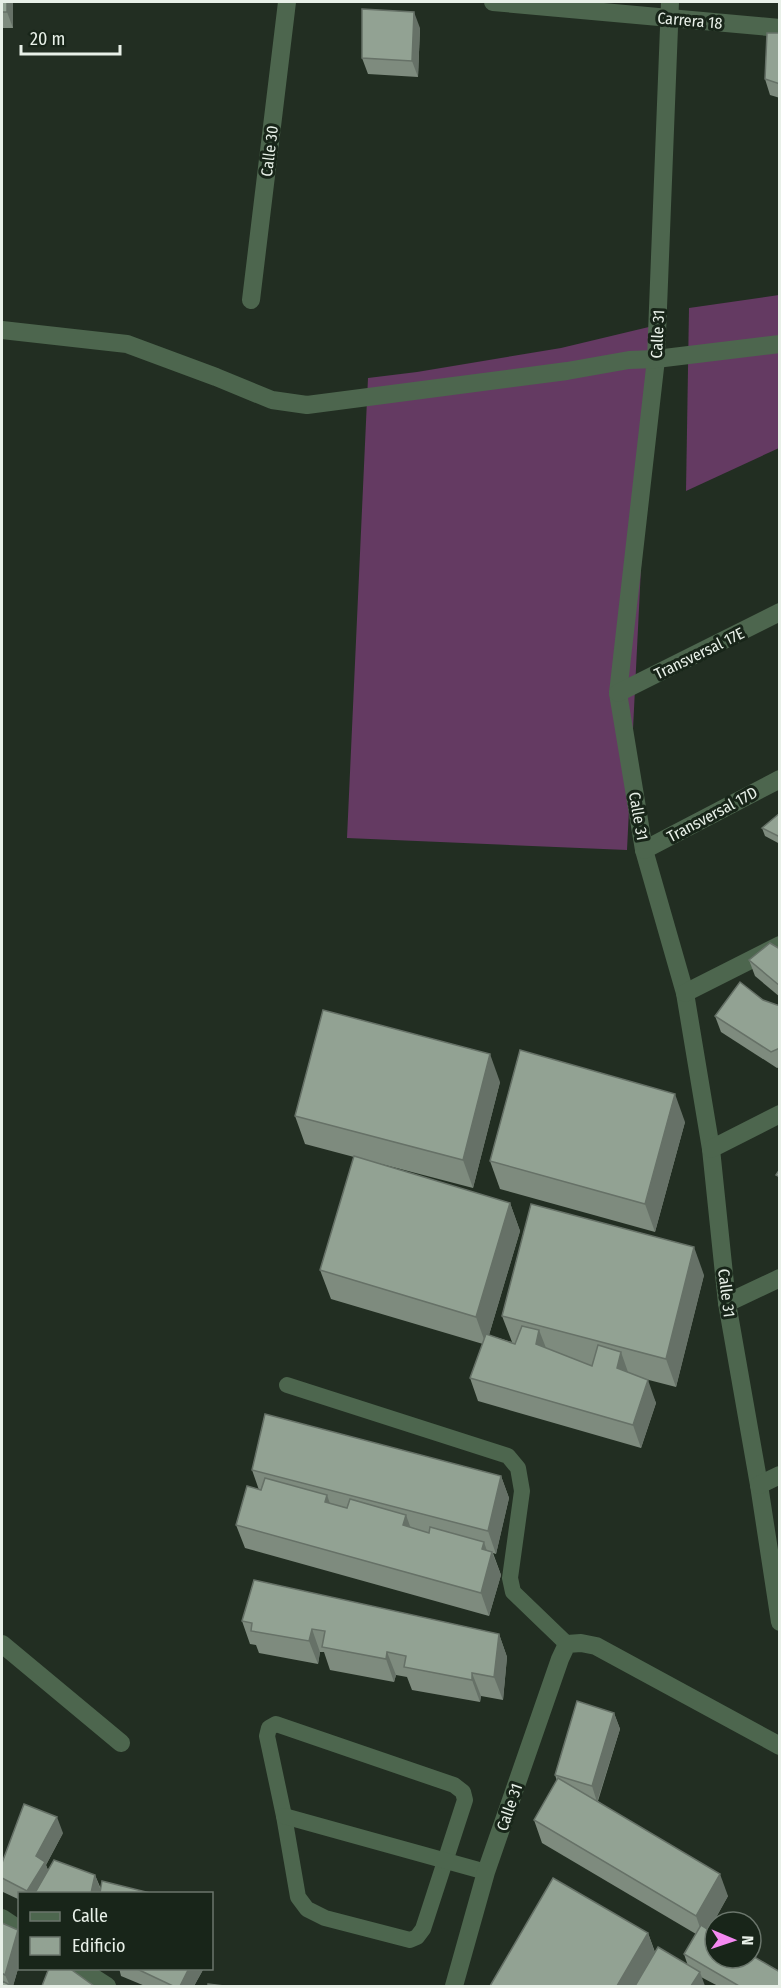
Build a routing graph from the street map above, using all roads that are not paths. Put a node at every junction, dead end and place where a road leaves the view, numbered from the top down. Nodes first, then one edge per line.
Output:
1 (288, 2) edge
2 (493, 2) edge
3 (670, 10) edge
4 (780, 28) edge
5 (251, 300) dead end
6 (2, 330) edge
7 (780, 344) edge
8 (656, 359) junction
9 (780, 612) edge
10 (618, 693) junction
11 (780, 779) edge
12 (644, 850) junction
13 (780, 945) edge
14 (685, 993) junction
15 (780, 1114) edge
16 (711, 1149) junction
17 (780, 1278) edge
18 (727, 1303) junction
19 (287, 1385) dead end
20 (780, 1475) edge
21 (759, 1485) junction
22 (780, 1622) edge
23 (2, 1644) edge
24 (574, 1644) junction
25 (121, 1743) dead end
26 (780, 1746) edge
27 (284, 1816) junction
28 (446, 1861) junction
29 (486, 1872) junction
30 (2, 1918) edge
31 (18, 1929) edge
32 (82, 1970) edge
33 (107, 1986) edge
34 (454, 1986) edge

1 - 5 street, Calle 30
2 - 3 street, Carrera 18
3 - 4 street, Carrera 18
3 - 8 street, Calle 31
6 - 8 street
7 - 8 street
8 - 10 street, Calle 31
9 - 10 street, Transversal 17E
10 - 12 street, Calle 31
11 - 12 street, Transversal 17D
12 - 14 street, Calle 31
13 - 14 street
14 - 16 street, Calle 31
15 - 16 street
16 - 18 street, Calle 31
17 - 18 street
18 - 21 street, Calle 31
19 - 24 lane
20 - 21 street
21 - 22 street, Calle 31
23 - 25 street
24 - 26 street
24 - 29 street, Calle 31
27 - 28 lane
27 - 28 lane
27 - 28 lane
28 - 29 lane
29 - 34 street, Calle 31
30 - 31 street
32 - 33 street

